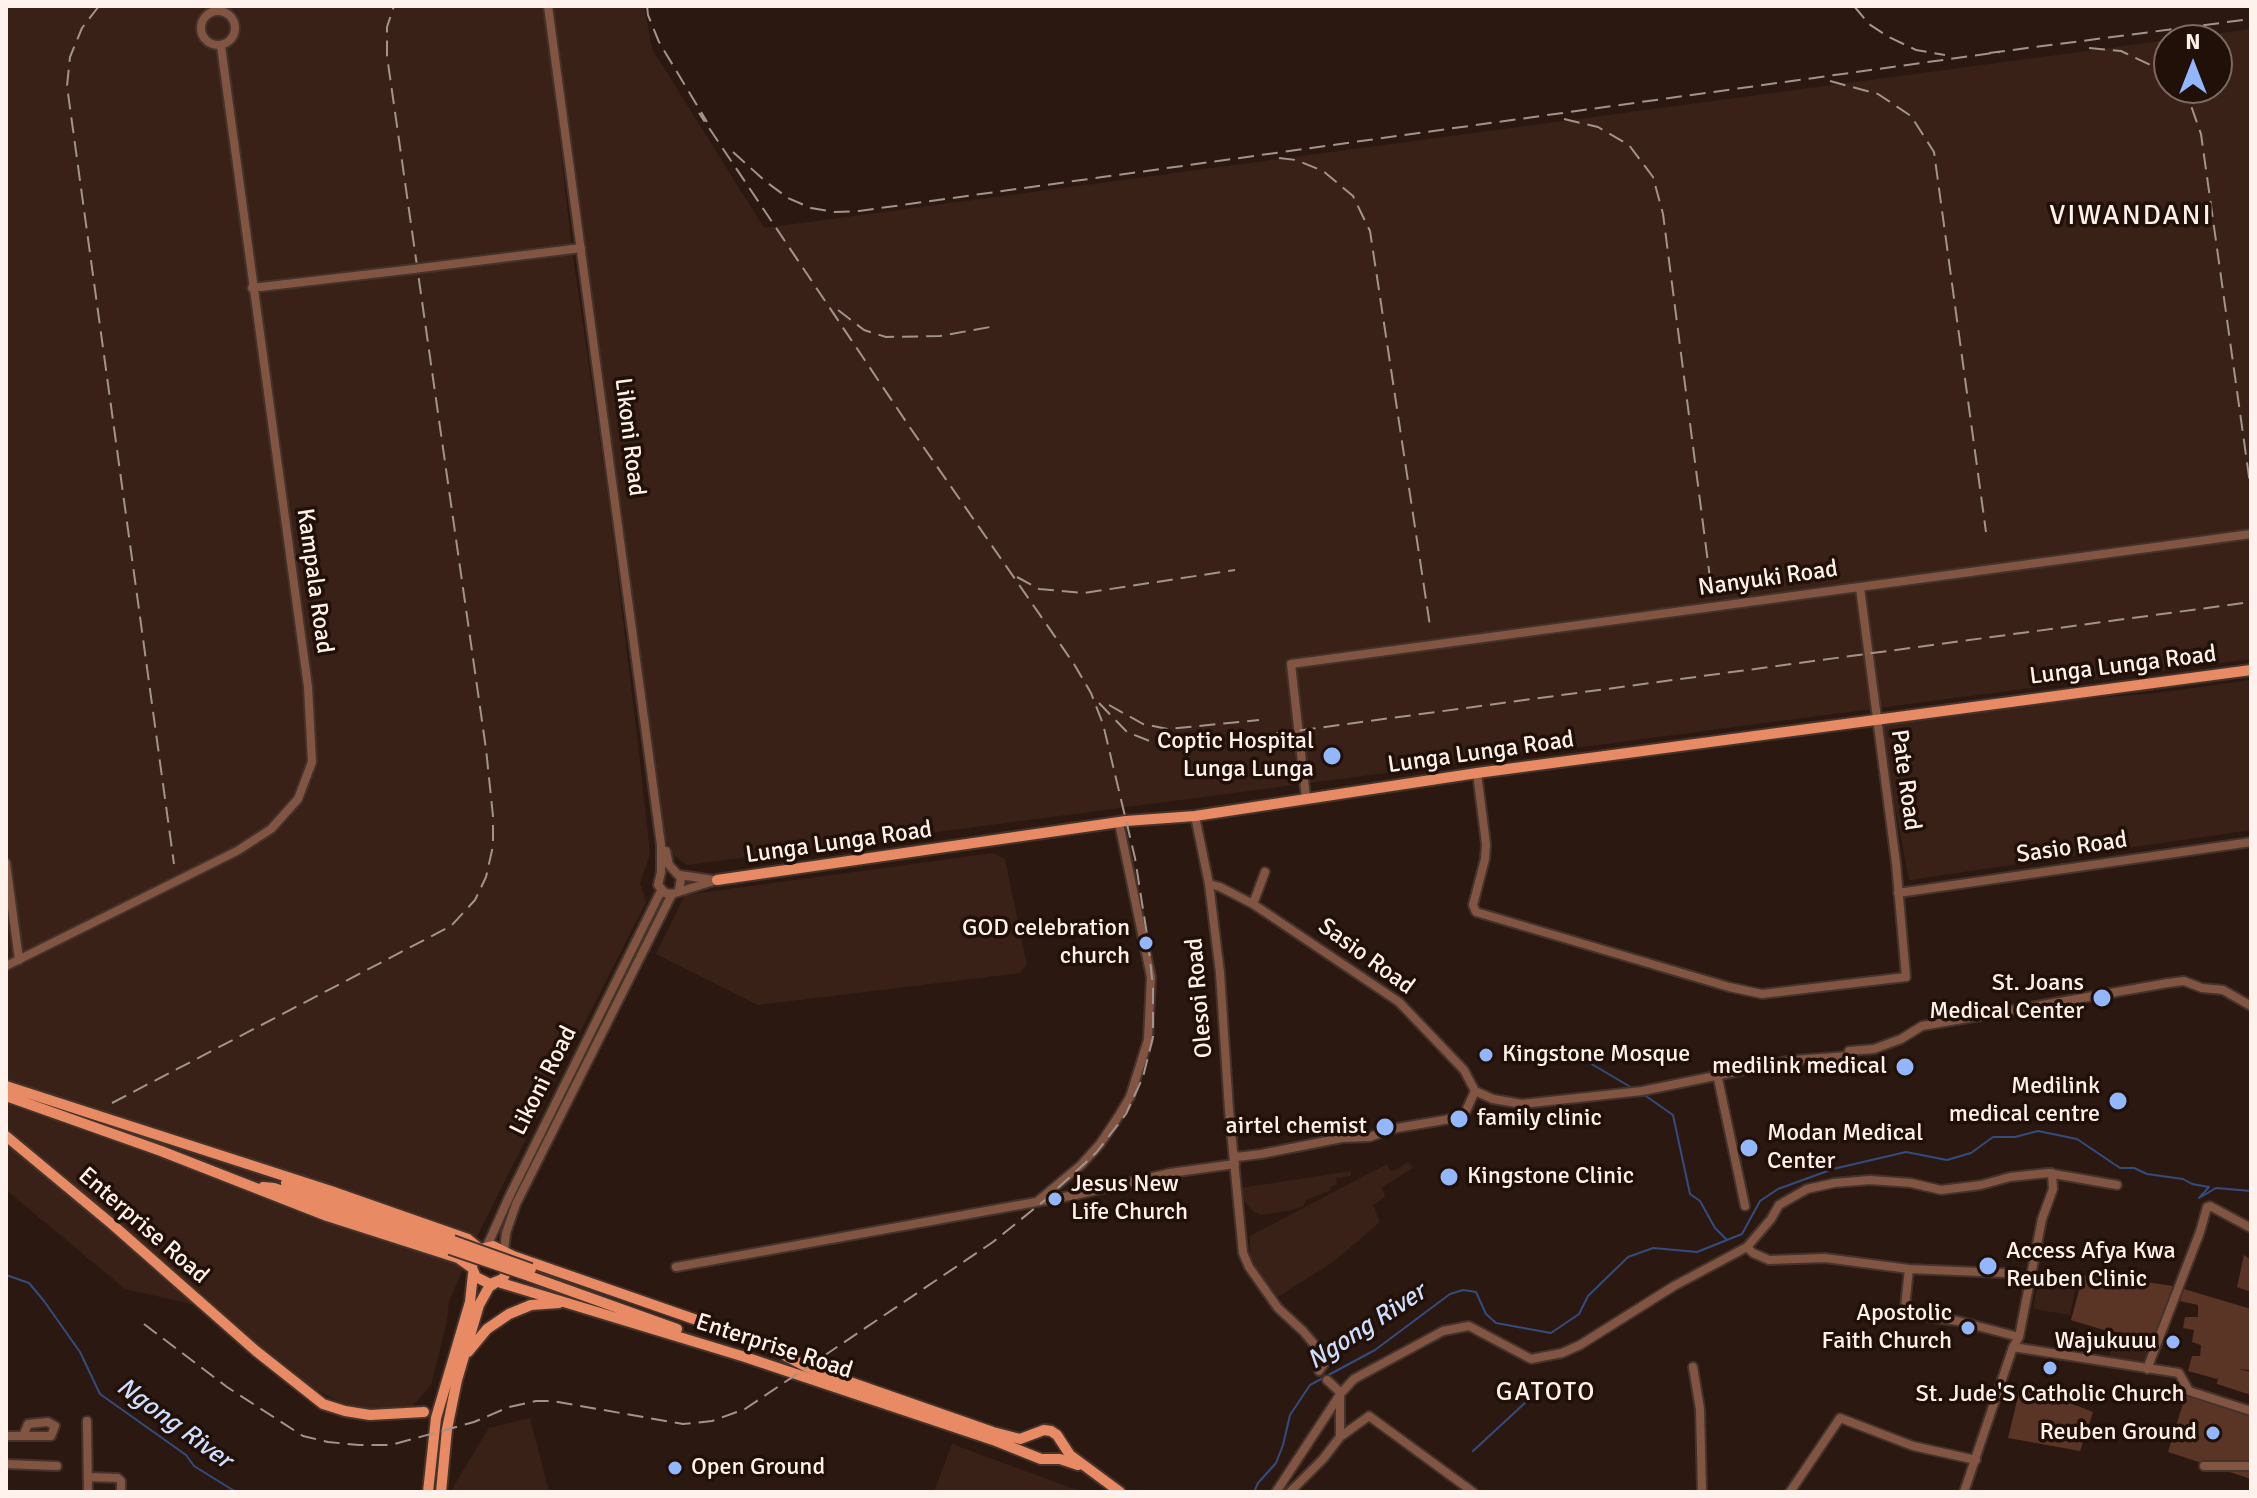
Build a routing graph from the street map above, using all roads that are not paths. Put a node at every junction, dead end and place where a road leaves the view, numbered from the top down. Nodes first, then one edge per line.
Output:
1 (549, 6) edge
2 (221, 46) junction
3 (581, 248) junction
4 (252, 288) junction
5 (607, 432) junction
6 (2251, 534) edge
7 (1860, 588) junction
8 (2251, 670) edge
9 (1876, 718) junction
10 (1477, 773) junction
11 (1306, 798) junction
12 (1195, 816) junction
13 (1119, 823) junction
14 (2251, 842) edge
15 (6, 863) edge
16 (661, 872) junction
17 (677, 872) junction
18 (1265, 872) dead end
19 (717, 880) junction
20 (1209, 884) junction
21 (661, 891) junction
22 (676, 892) junction
23 (1898, 893) junction
24 (1253, 904) junction
25 (19, 960) junction
26 (6, 966) edge
27 (2251, 1006) edge
28 (1717, 1074) junction
29 (6, 1086) edge
30 (1475, 1091) junction
31 (6, 1096) edge
32 (6, 1136) edge
33 (1234, 1159) junction
34 (261, 1167) junction
35 (2052, 1173) junction
36 (2117, 1185) dead end
37 (252, 1187) junction
38 (1039, 1201) junction
39 (1745, 1206) dead end
40 (2251, 1228) edge
41 (1747, 1247) junction
42 (484, 1248) junction
43 (505, 1252) junction
44 (676, 1267) dead end
45 (1909, 1269) junction
46 (473, 1270) junction
47 (2031, 1279) junction
48 (496, 1283) junction
49 (473, 1290) junction
50 (485, 1294) junction
51 (573, 1303) junction
52 (2019, 1337) junction
53 (757, 1341) junction
54 (2013, 1347) junction
55 (463, 1357) junction
56 (745, 1357) junction
57 (1693, 1367) dead end
58 (2147, 1369) junction
59 (1319, 1371) dead end
60 (1327, 1380) dead end
61 (1340, 1395) junction
62 (454, 1398) junction
63 (440, 1405) junction
64 (2251, 1411) edge
65 (424, 1412) junction
66 (436, 1418) junction
67 (87, 1421) dead end
68 (449, 1422) junction
69 (1035, 1435) junction
70 (6, 1436) edge
71 (23, 1436) dead end
72 (1340, 1437) junction
73 (1062, 1445) junction
74 (1035, 1455) junction
75 (1052, 1459) junction
76 (1976, 1460) junction
77 (6, 1464) edge
78 (57, 1466) dead end
79 (2204, 1466) dead end
80 (2251, 1466) edge
81 (1084, 1468) junction
82 (88, 1477) junction
83 (88, 1492) edge
84 (121, 1492) edge
85 (428, 1492) edge
86 (441, 1492) edge
87 (1120, 1492) edge
88 (1276, 1492) edge
89 (1290, 1492) edge
90 (1473, 1492) edge
91 (1702, 1492) edge
92 (1790, 1492) edge
93 (1964, 1492) edge

1 - 3 street, Likoni Road
1 - 5 street, Likoni Road
2 - 2 street
2 - 4 street, Kampala Road
3 - 4 street
3 - 5 street, Likoni Road
4 - 25 street, Kampala Road
5 - 16 street, Likoni Road
5 - 17 street, Likoni Road
6 - 7 street, Nanyuki Road
7 - 9 street, Pate Road
7 - 11 street, Nanyuki Road
8 - 9 main road, Lunga Lunga Road
9 - 10 main road, Lunga Lunga Road
9 - 23 street, Pate Road
10 - 11 main road, Lunga Lunga Road
10 - 23 street, Pate Road
11 - 12 main road, Lunga Lunga Road
12 - 13 main road, Lunga Lunga Road
12 - 20 street, Olesoi Road
13 - 19 main road, Lunga Lunga Road
13 - 38 street
14 - 23 street, Sasio Road
15 - 25 street
16 - 17 street
16 - 21 street
17 - 19 street, Lunga Lunga Road
17 - 22 street
18 - 24 street
19 - 22 street, Lunga Lunga Road
20 - 24 street, Sasio Road
20 - 33 street, Olesoi Road
21 - 22 street
21 - 42 street, Likoni Road
22 - 43 street
24 - 30 street, Sasio Road
25 - 26 street, Kampala Road
27 - 28 street
28 - 30 street
28 - 39 street
29 - 34 main road
30 - 33 street
31 - 37 main road, Enterprise Road
32 - 65 main road, Enterprise Road
33 - 38 street
33 - 59 street, Olesoi Road
34 - 42 main road
34 - 53 main road, bridge
35 - 36 street
35 - 41 street
35 - 47 street
37 - 46 main road, Enterprise Road
37 - 56 main road, bridge
38 - 44 street
40 - 58 street
41 - 45 street
41 - 61 street
42 - 43 main road
42 - 46 main road
43 - 48 main road
43 - 53 main road, Enterprise Road
45 - 47 street
45 - 52 street
46 - 48 main road
46 - 49 main road
47 - 52 street
48 - 50 main road
48 - 51 main road, Enterprise Road
49 - 50 main road
49 - 63 main road
50 - 55 main road
51 - 55 main road
51 - 56 main road, Enterprise Road
52 - 54 street
53 - 69 main road, Enterprise Road
54 - 58 street
54 - 76 street
55 - 62 main road
56 - 74 main road, Enterprise Road
57 - 91 street
58 - 64 street
60 - 61 street
61 - 72 street
61 - 88 street
62 - 63 main road
62 - 68 main road
63 - 65 main road
63 - 66 main road
65 - 66 main road
66 - 68 main road
66 - 85 main road
67 - 82 street
68 - 86 main road
69 - 73 main road
69 - 74 main road
70 - 71 street
72 - 89 street
72 - 90 street
73 - 75 main road
73 - 81 main road
74 - 75 main road
75 - 81 main road
76 - 92 street
76 - 93 street
77 - 78 street
79 - 80 street
81 - 87 main road
82 - 83 street
82 - 84 street

